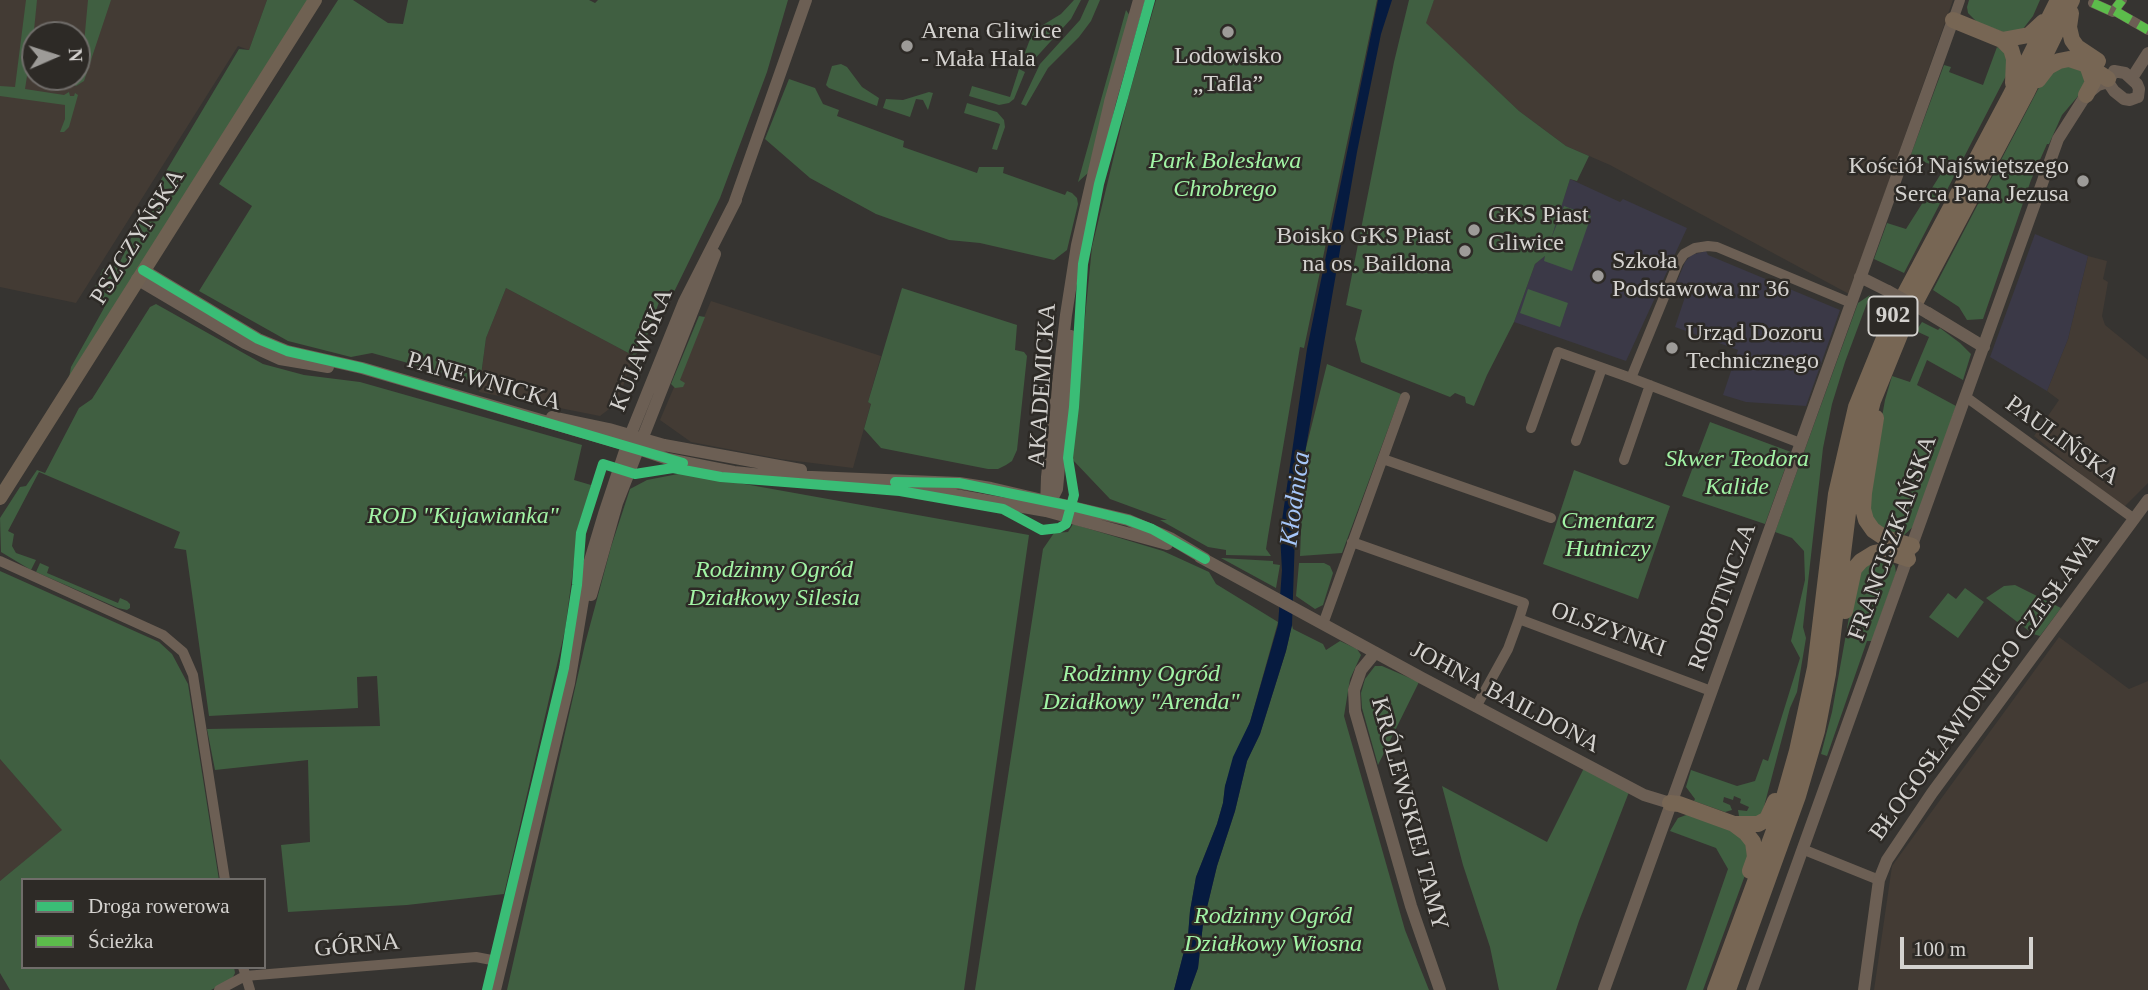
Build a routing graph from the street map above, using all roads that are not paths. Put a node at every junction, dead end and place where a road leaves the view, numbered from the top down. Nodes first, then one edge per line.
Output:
1 (315, 0) edge
2 (806, 0) edge
3 (1139, 0) edge
4 (1960, 0) edge
5 (2072, 0) edge
6 (2122, 0) edge
7 (2093, 3) dead end
8 (2055, 7) edge
9 (2115, 11) junction
10 (1952, 20) junction
11 (2148, 30) edge
12 (2003, 40) junction
13 (2148, 53) edge
14 (2087, 65) junction
15 (2132, 78) junction
16 (2110, 81) junction
17 (2027, 92) junction
18 (2010, 96) junction
19 (2083, 100) junction
20 (2143, 100) edge
21 (140, 275) junction
22 (1860, 277) junction
23 (1070, 283) junction
24 (1851, 303) junction
25 (1984, 347) junction
26 (1602, 368) junction
27 (1882, 375) junction
28 (1631, 377) junction
29 (1650, 385) junction
30 (1405, 397) dead end
31 (1966, 397) junction
32 (647, 411) junction
33 (514, 412) junction
34 (1531, 428) dead end
35 (609, 429) junction
36 (1576, 441) dead end
37 (634, 442) junction
38 (1800, 443) junction
39 (664, 445) junction
40 (1383, 459) junction
41 (1624, 460) dead end
42 (832, 477) junction
43 (1047, 477) junction
44 (883, 481) junction
45 (1057, 489) junction
46 (1028, 496) junction
47 (0, 498) edge
48 (2148, 500) edge
49 (1047, 504) junction
50 (1071, 506) junction
51 (1551, 518) dead end
52 (2133, 518) junction
53 (1352, 542) junction
54 (1910, 553) junction
55 (1205, 559) junction
56 (1, 560) edge
57 (1519, 619) junction
58 (1318, 621) junction
59 (1375, 653) junction
60 (1828, 674) junction
61 (1711, 691) junction
62 (1476, 707) junction
63 (1797, 751) junction
64 (1670, 803) junction
65 (1734, 824) junction
66 (1802, 849) junction
67 (225, 878) edge
68 (1879, 880) junction
69 (1736, 931) junction
70 (502, 962) junction
71 (244, 971) edge
72 (219, 990) edge
73 (250, 990) edge
74 (495, 990) edge
75 (1440, 990) edge
76 (1604, 990) edge
77 (1714, 990) edge
78 (1728, 990) edge
79 (1752, 990) edge
80 (1864, 990) edge

1 - 21 main road, PSZCZYŃSKA
2 - 32 street, KUJAWSKA
3 - 23 street, AKADEMICKA
4 - 10 street
5 - 16 main road
5 - 17 main road, 902
6 - 9 street
7 - 9 street
8 - 12 main road
8 - 18 main road, 902
9 - 11 street
10 - 12 main road
10 - 22 street, ROBOTNICZA
12 - 18 main road
13 - 15 street
14 - 16 main road
14 - 17 main road
14 - 19 main road
15 - 16 street
15 - 20 street
16 - 19 street, FRANCISZKAŃSKA
16 - 20 street
17 - 27 main road, 902
18 - 63 main road, 902
19 - 25 street, FRANCISZKAŃSKA
21 - 33 street, PANEWNICKA
21 - 47 main road, PSZCZYŃSKA
22 - 24 street, ROBOTNICZA
22 - 25 street, bridge
23 - 43 street, AKADEMICKA
23 - 45 street, AKADEMICKA
24 - 28 street
24 - 38 street, ROBOTNICZA
25 - 31 street, FRANCISZKAŃSKA
26 - 28 street
26 - 34 street
26 - 36 street
27 - 54 main road
27 - 60 main road, 902
28 - 29 street
29 - 38 street
29 - 41 street
30 - 40 street
31 - 52 street, PAULIŃSKA
31 - 54 street, FRANCISZKAŃSKA
32 - 35 street
32 - 37 street, KUJAWSKA
32 - 39 street
33 - 35 street, PANEWNICKA
33 - 37 street, PANEWNICKA
35 - 37 street, PANEWNICKA
37 - 39 street, PANEWNICKA
37 - 42 street, PANEWNICKA
37 - 70 street, KUJAWSKA
38 - 61 street, ROBOTNICZA
39 - 42 street, PANEWNICKA
40 - 51 street
40 - 53 street
42 - 44 street, PANEWNICKA
43 - 46 street
43 - 49 street, AKADEMICKA
44 - 46 street, PANEWNICKA
44 - 49 street, PANEWNICKA
45 - 49 street, AKADEMICKA
45 - 50 street
46 - 49 street, PANEWNICKA
48 - 52 street, BŁOGOSŁAWIONEGO CZESŁAWA
49 - 50 street, PANEWNICKA
49 - 55 street, PANEWNICKA
50 - 55 street, PANEWNICKA
52 - 68 street, BŁOGOSŁAWIONEGO CZESŁAWA
53 - 57 street, OLSZYNKI
53 - 58 street
54 - 60 main road
54 - 66 street, FRANCISZKAŃSKA
55 - 58 street, PANEWNICKA
56 - 67 street
57 - 61 street, OLSZYNKI
57 - 62 street
58 - 59 street, JOHNA BAILDONA
59 - 62 street, JOHNA BAILDONA
59 - 75 street, KRÓLEWSKIEJ TAMY
60 - 78 main road, 902
61 - 64 street, ROBOTNICZA
62 - 64 street, JOHNA BAILDONA
63 - 65 main road
63 - 69 main road, 902
64 - 65 main road
64 - 76 street, ROBOTNICZA
65 - 69 main road
66 - 68 street
66 - 79 street, FRANCISZKAŃSKA
68 - 80 street, BŁOGOSŁAWIONEGO CZESŁAWA
69 - 77 main road, 902
70 - 71 street, GÓRNA
70 - 74 street, KUJAWSKA
71 - 72 street, GÓRNA
71 - 73 street

